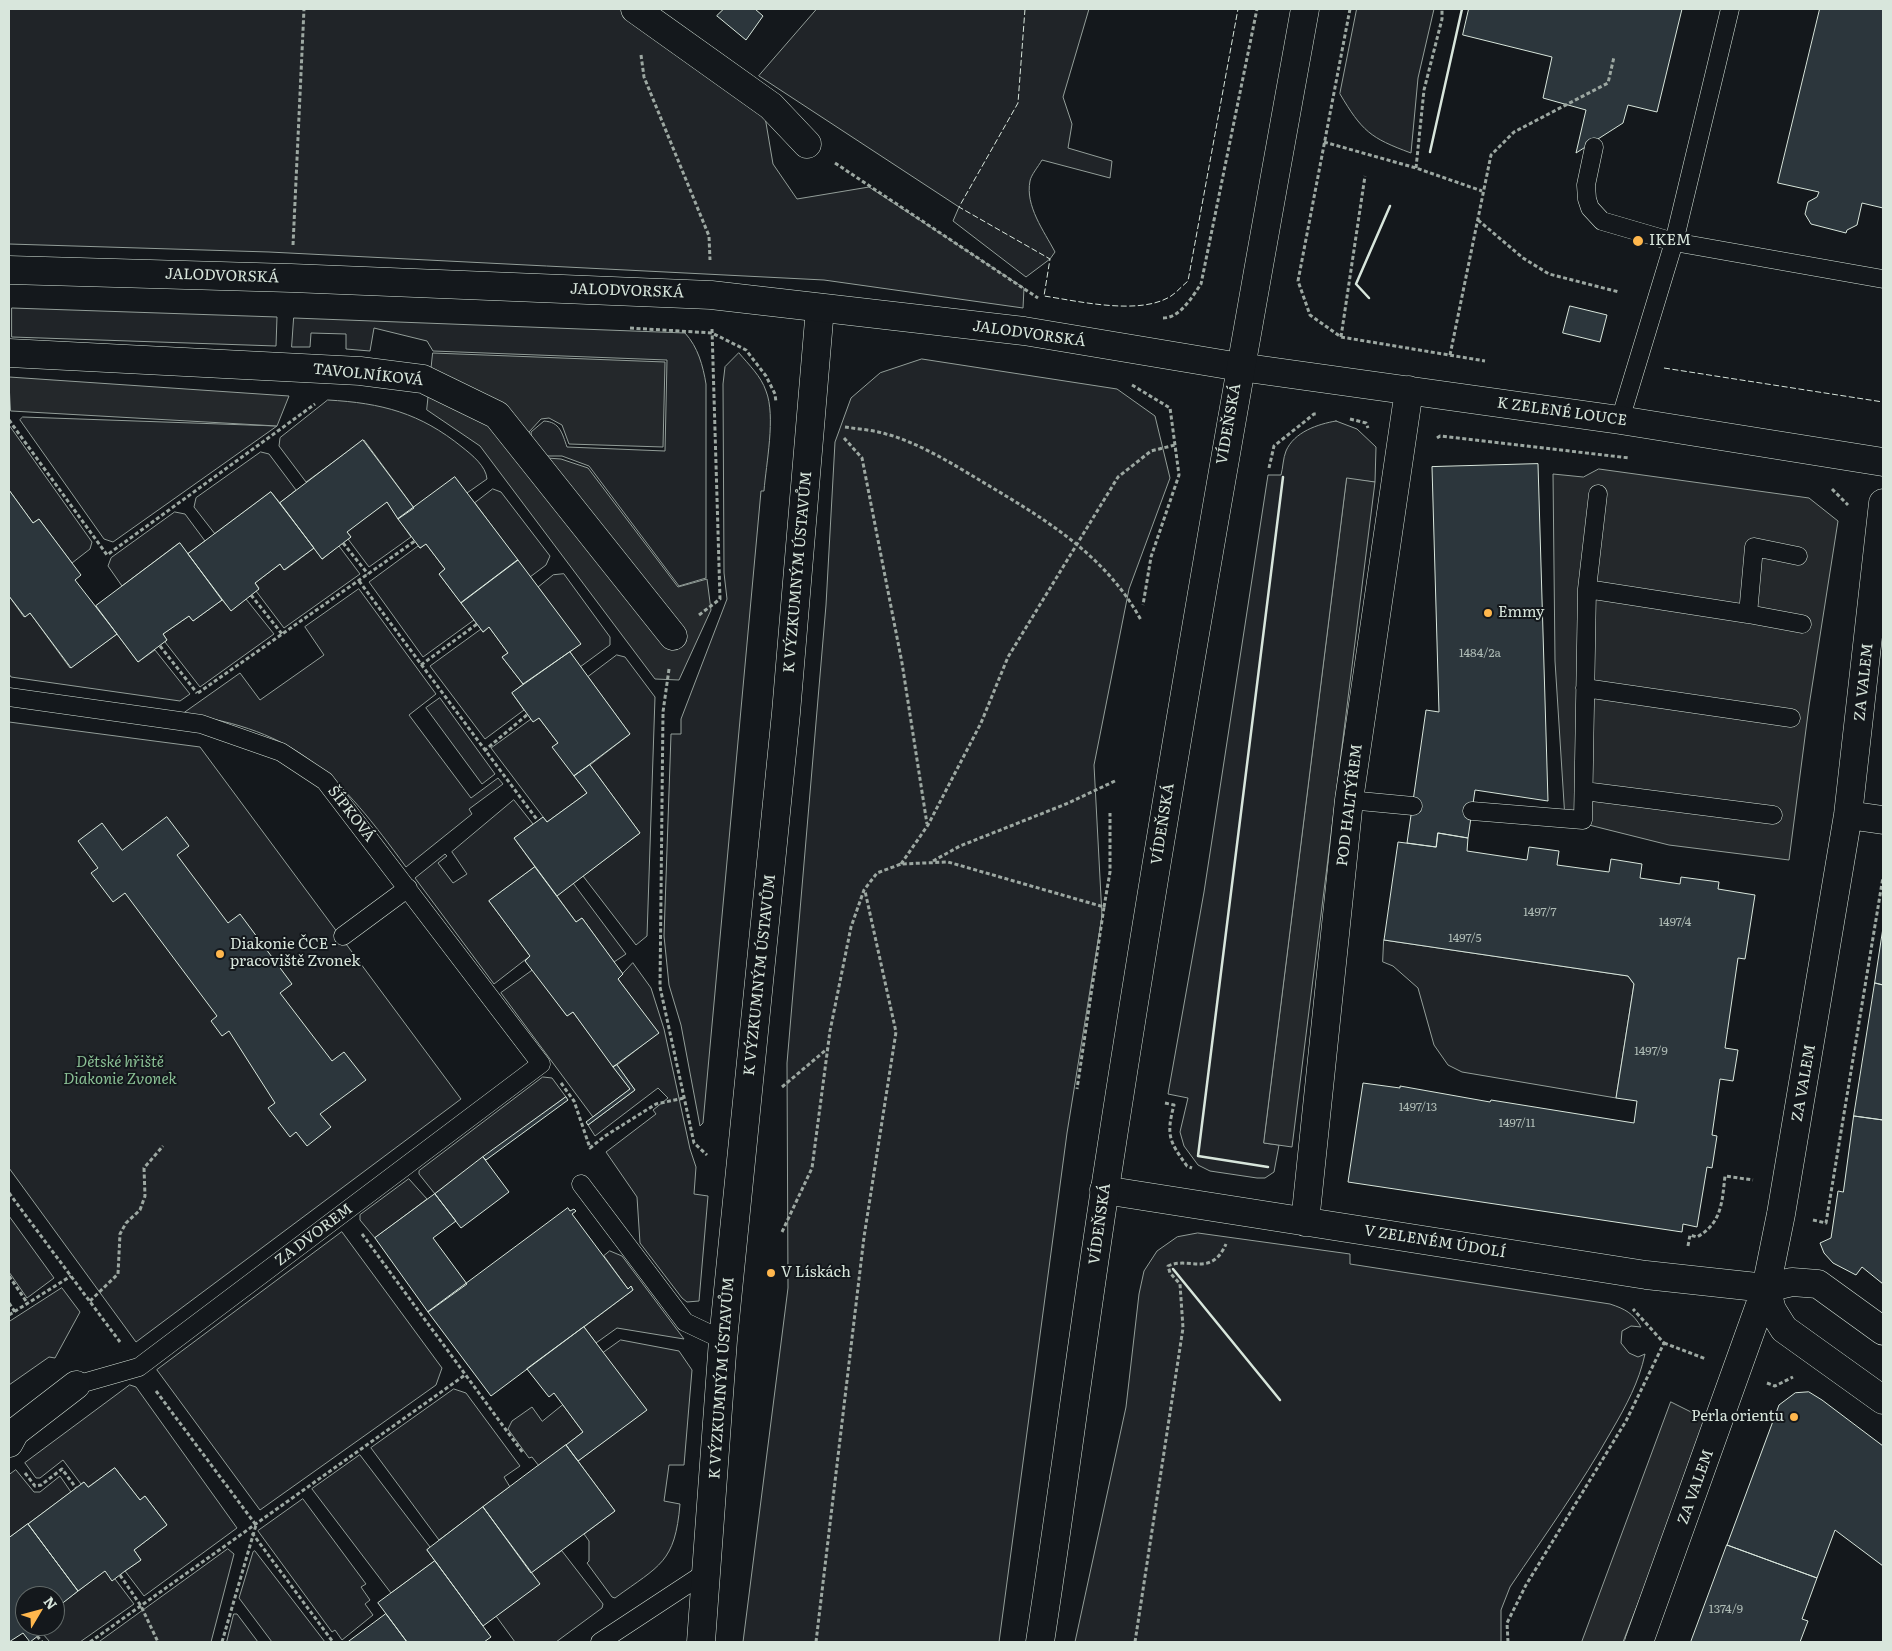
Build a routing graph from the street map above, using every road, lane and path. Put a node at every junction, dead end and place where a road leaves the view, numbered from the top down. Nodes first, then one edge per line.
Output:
1 (304, 9) edge
2 (635, 9) edge
3 (1257, 9) edge
4 (1305, 9) edge
5 (1350, 9) edge
6 (1442, 9) edge
7 (1731, 10) edge
8 (1614, 57) dead end
9 (1324, 142) junction
10 (807, 144) joint
11 (1594, 147) dead end
12 (1416, 168) junction
13 (1365, 176) dead end
14 (1482, 191) junction
15 (1478, 220) junction
16 (1674, 242) junction
17 (9, 270) edge
18 (291, 278) junction
19 (1883, 279) edge
20 (1024, 288) dead end
21 (1619, 292) dead end
22 (820, 308) junction
23 (1169, 318) dead end
24 (623, 328) dead end
25 (1341, 337) junction
26 (9, 352) edge
27 (1450, 355) junction
28 (1485, 361) dead end
29 (1240, 366) junction
30 (360, 371) junction
31 (1131, 385) dead end
32 (1409, 390) junction
33 (777, 411) dead end
34 (1323, 414) dead end
35 (1349, 418) dead end
36 (9, 420) edge
37 (1620, 420) junction
38 (841, 426) dead end
39 (838, 432) dead end
40 (1400, 443) junction
41 (1175, 445) junction
42 (1632, 458) dead end
43 (1883, 462) edge
44 (1269, 468) dead end
45 (1829, 487) dead end
46 (1598, 494) dead end
47 (1883, 503) edge
48 (1851, 510) dead end
49 (415, 541) dead end
50 (343, 543) dead end
51 (1078, 544) junction
52 (1798, 556) dead end
53 (368, 574) junction
54 (359, 580) junction
55 (1587, 589) junction
56 (251, 595) dead end
57 (1143, 605) dead end
58 (1748, 614) junction
59 (1141, 620) dead end
60 (477, 624) dead end
61 (1802, 624) dead end
62 (282, 634) junction
63 (673, 636) dead end
64 (160, 646) dead end
65 (421, 666) junction
66 (1585, 688) junction
67 (198, 694) junction
68 (9, 697) edge
69 (528, 714) dead end
70 (1791, 718) dead end
71 (161, 720) junction
72 (484, 751) junction
73 (1116, 781) dead end
74 (1584, 791) junction
75 (1349, 800) junction
76 (1412, 806) dead end
77 (1472, 811) dead end
78 (1110, 813) dead end
79 (1773, 815) dead end
80 (1848, 815) junction
81 (1883, 820) edge
82 (538, 821) dead end
83 (928, 825) junction
84 (931, 862) junction
85 (901, 864) junction
86 (1883, 877) edge
87 (408, 888) junction
88 (864, 890) junction
89 (1104, 907) junction
90 (343, 936) dead end
91 (827, 1049) junction
92 (541, 1064) junction
93 (1077, 1089) dead end
94 (779, 1090) dead end
95 (684, 1098) dead end
96 (1164, 1103) dead end
97 (163, 1146) dead end
98 (1200, 1173) dead end
99 (1754, 1180) dead end
100 (581, 1184) dead end
101 (1104, 1190) junction
102 (1240, 1211) junction
103 (346, 1212) junction
104 (1810, 1220) dead end
105 (1305, 1222) junction
106 (782, 1232) dead end
107 (1690, 1235) dead end
108 (9, 1276) edge
109 (71, 1276) dead end
110 (1766, 1288) junction
111 (90, 1301) dead end
112 (9, 1303) edge
113 (28, 1304) junction
114 (1628, 1304) dead end
115 (15, 1312) junction
116 (9, 1316) edge
117 (1883, 1331) edge
118 (723, 1340) junction
119 (465, 1375) junction
120 (76, 1385) joint
121 (1883, 1400) edge
122 (523, 1453) dead end
123 (14, 1454) edge
124 (76, 1488) dead end
125 (256, 1525) junction
126 (252, 1533) junction
127 (708, 1571) junction
128 (120, 1575) dead end
129 (141, 1606) junction
130 (37, 1636) dead end
131 (42, 1642) edge
132 (90, 1642) edge
133 (158, 1642) edge
134 (222, 1642) edge
135 (334, 1642) edge
136 (600, 1642) edge
137 (701, 1642) edge
138 (816, 1642) edge
139 (1040, 1642) edge
140 (1136, 1642) edge
141 (1508, 1642) edge
142 (1639, 1642) edge

1 - 18 path
2 - 10 street
3 - 23 path
4 - 29 street, VÍDEŇSKÁ
5 - 9 path
6 - 12 path
7 - 16 lane
8 - 14 path
9 - 12 path
9 - 25 path
10 - 20 path
11 - 16 lane
12 - 14 path
13 - 25 path
14 - 15 path
15 - 21 path
15 - 27 path
16 - 19 lane
16 - 37 lane
17 - 18 street, JALODVORSKÁ
18 - 22 street, JALODVORSKÁ
22 - 29 street, JALODVORSKÁ
22 - 118 street, K VÝZKUMNÝM ÚSTAVŮM
24 - 33 path
25 - 27 path
26 - 30 street, TAVOLNÍKOVÁ
27 - 28 path
29 - 32 street, K ZELENÉ LOUCE
29 - 101 street, VÍDEŇSKÁ
30 - 36 path
30 - 63 street, TAVOLNÍKOVÁ
31 - 41 path
32 - 37 street, K ZELENÉ LOUCE
32 - 40 street, POD HALTÝŘEM
34 - 44 path
35 - 40 path
37 - 43 street, K ZELENÉ LOUCE
38 - 51 path
39 - 83 path
40 - 42 path
40 - 75 street, POD HALTÝŘEM
41 - 51 path
41 - 57 path
45 - 48 path
46 - 55 lane
47 - 80 street, ZA VALEM
49 - 53 path
50 - 53 path
51 - 59 path
51 - 83 path
52 - 58 lane
53 - 54 path
54 - 62 path
54 - 65 path
55 - 58 lane
55 - 66 lane
56 - 62 path
58 - 61 lane
60 - 65 path
62 - 67 path
64 - 67 path
65 - 72 path
66 - 70 lane
66 - 74 lane
67 - 71 path
68 - 71 lane, ŠÍPKOVÁ
69 - 72 path
71 - 87 lane, ŠÍPKOVÁ
72 - 82 path
73 - 84 path
74 - 77 lane
74 - 79 lane
75 - 76 lane
75 - 105 street, POD HALTÝŘEM
78 - 89 path
80 - 81 street
80 - 110 street, ZA VALEM
83 - 85 path
84 - 85 path
84 - 89 path
85 - 88 path
86 - 104 path
87 - 90 lane
87 - 92 lane, ŠÍPKOVÁ
88 - 91 path
88 - 138 path
89 - 93 path
91 - 94 path
91 - 106 path
92 - 95 path
92 - 103 lane, ZA DVOREM
96 - 98 path
97 - 111 path
99 - 107 path
100 - 118 lane
101 - 102 street, V ZELENÉM ÚDOLÍ
101 - 139 street, VÍDEŇSKÁ
102 - 105 street, V ZELENÉM ÚDOLÍ
102 - 140 path
103 - 119 path
103 - 120 lane, ZA DVOREM
105 - 110 street, V ZELENÉM ÚDOLÍ
108 - 113 path
109 - 113 path
110 - 117 street, V ZELENÉM ÚDOLÍ
110 - 121 street
110 - 142 street, ZA VALEM
112 - 115 path
113 - 115 path
114 - 141 path
115 - 116 path
118 - 127 street, K VÝZKUMNÝM ÚSTAVŮM
119 - 122 path
119 - 125 path
120 - 123 street
123 - 124 path
125 - 126 path
125 - 129 path
126 - 134 path
126 - 135 path
127 - 136 lane
127 - 137 street, K VÝZKUMNÝM ÚSTAVŮM
128 - 129 path
129 - 132 path
129 - 133 path
130 - 131 path

